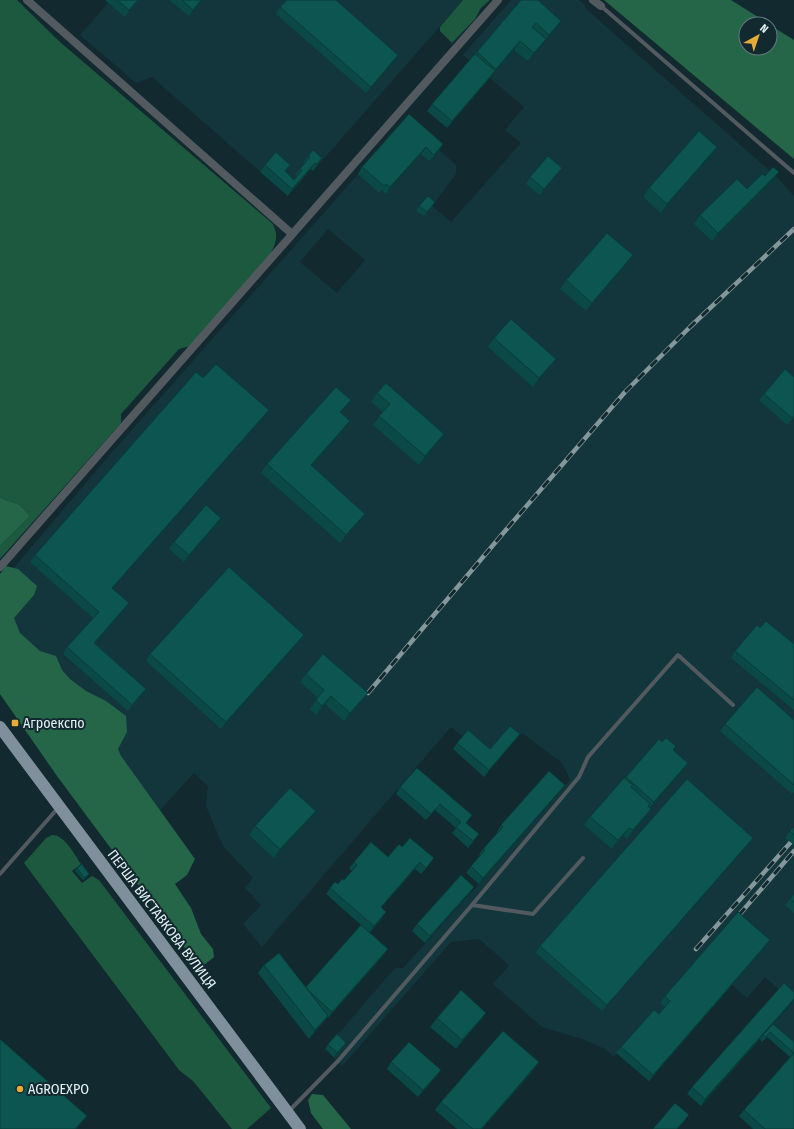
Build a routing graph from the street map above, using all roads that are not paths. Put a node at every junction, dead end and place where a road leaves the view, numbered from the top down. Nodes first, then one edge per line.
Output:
1 (27, 0) edge
2 (498, 0) edge
3 (593, 0) edge
4 (601, 6) joint
5 (794, 173) edge
6 (292, 234) junction
7 (0, 567) edge
8 (733, 705) dead end
9 (0, 727) edge
10 (59, 807) junction
11 (583, 858) dead end
12 (0, 874) edge
13 (472, 906) junction
14 (288, 1112) junction
15 (300, 1129) edge

1 - 6 street
2 - 6 street
3 - 4 street
4 - 5 lane
6 - 7 street
8 - 13 lane
9 - 10 main road, ПЕРША ВИСТАВКОВА ВУЛИЦЯ
10 - 12 lane
10 - 14 main road, ПЕРША ВИСТАВКОВА ВУЛИЦЯ
11 - 13 lane
13 - 14 lane
14 - 15 main road, ПЕРША ВИСТАВКОВА ВУЛИЦЯ

